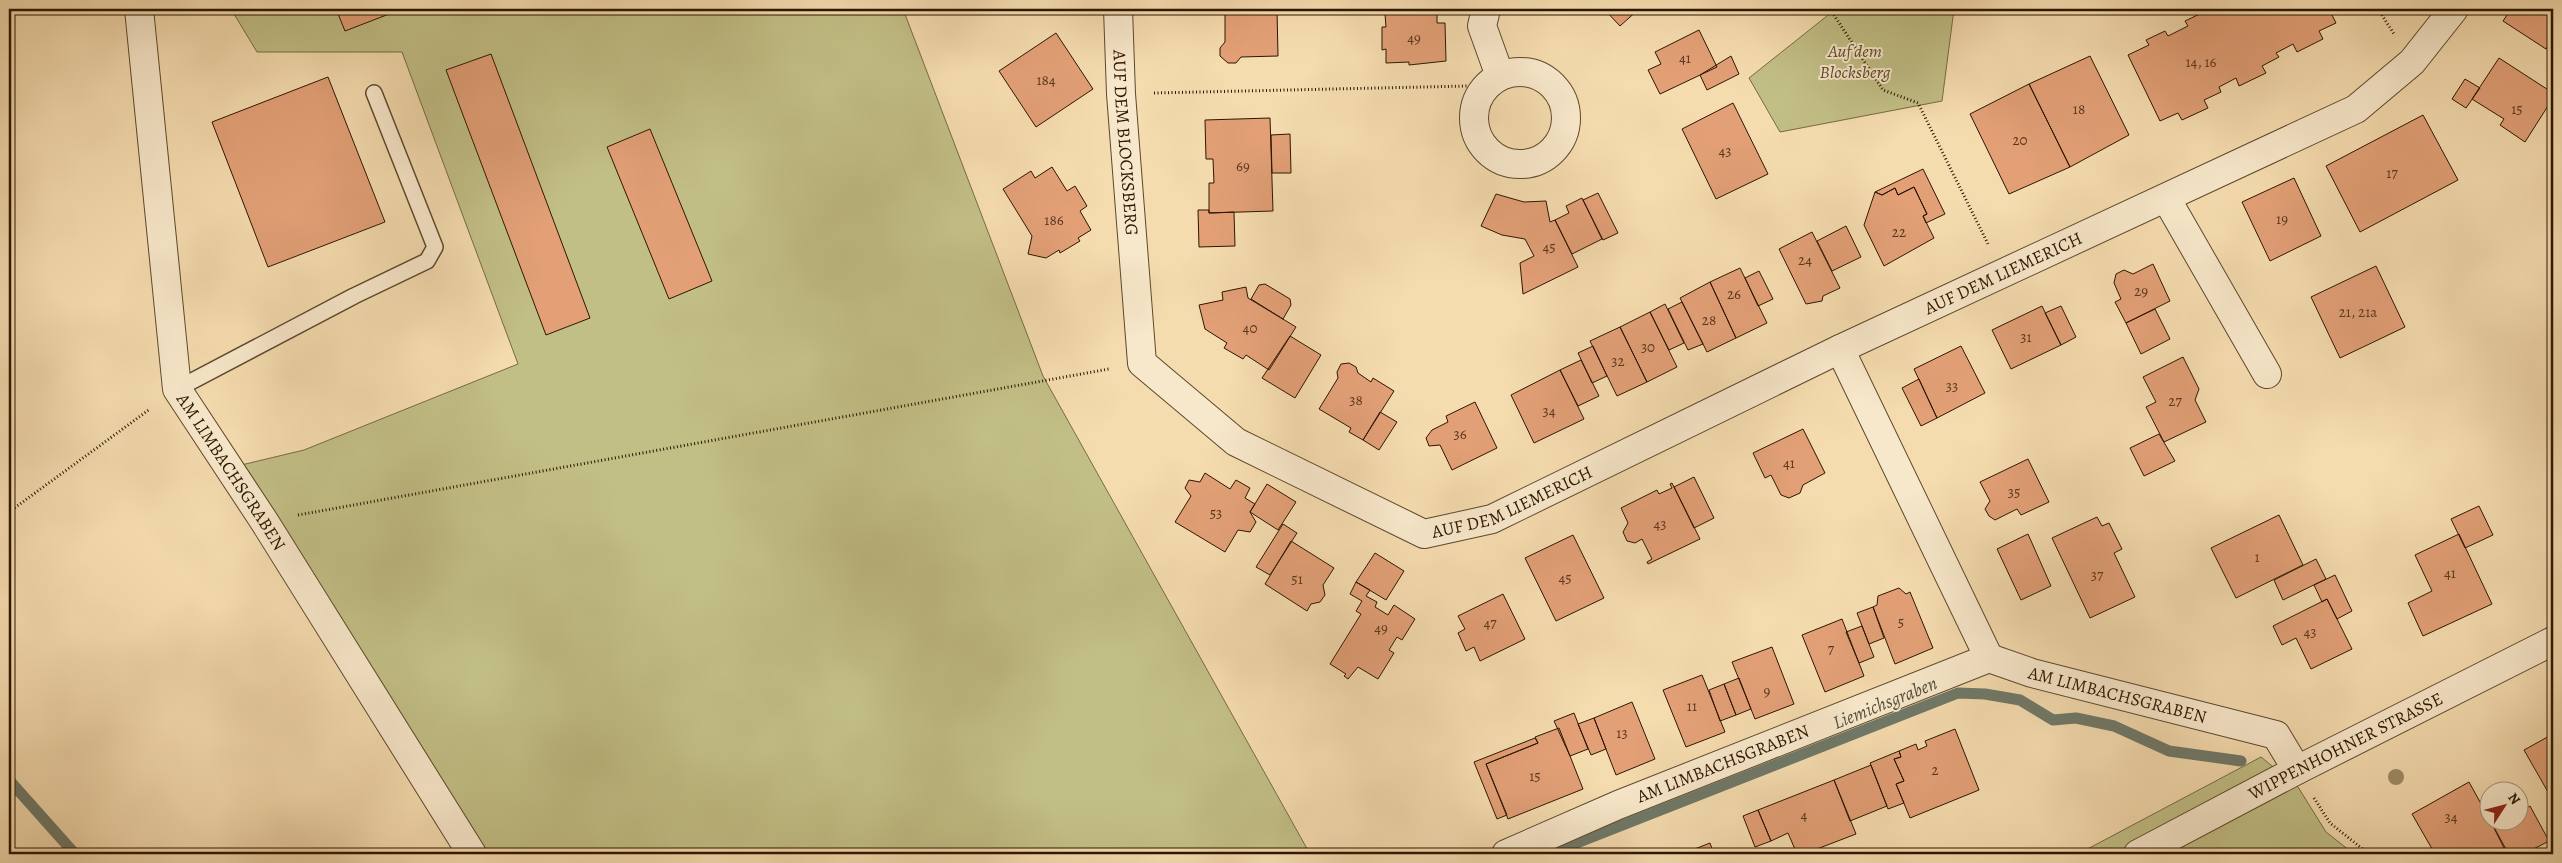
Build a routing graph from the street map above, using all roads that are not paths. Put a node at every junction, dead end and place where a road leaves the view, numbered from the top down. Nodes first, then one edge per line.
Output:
1 (140, 9) edge
2 (1118, 9) edge
3 (1486, 9) edge
4 (2454, 9) edge
5 (1493, 81) road end
6 (374, 93) dead end
7 (2166, 198) junction
8 (1840, 349) junction
9 (1142, 363) joint
10 (2267, 374) dead end
11 (177, 389) junction
12 (2553, 640) edge
13 (1990, 658) junction
14 (2297, 770) junction
15 (472, 854) edge
16 (1506, 854) edge
17 (2138, 854) edge

1 - 11 street, AM LIMBACHSGRABEN
2 - 9 street, AUF DEM BLOCKSBERG
3 - 5 street
4 - 7 street, AUF DEM LIEMERICH
6 - 11 lane
7 - 8 street, AUF DEM LIEMERICH
7 - 10 street
8 - 9 street, AUF DEM LIEMERICH
8 - 13 street
11 - 15 street, AM LIMBACHSGRABEN
12 - 14 street, WIPPENHOHNER STRASSE
13 - 14 street, AM LIMBACHSGRABEN
13 - 16 street, AM LIMBACHSGRABEN
14 - 17 street, WIPPENHOHNER STRASSE

